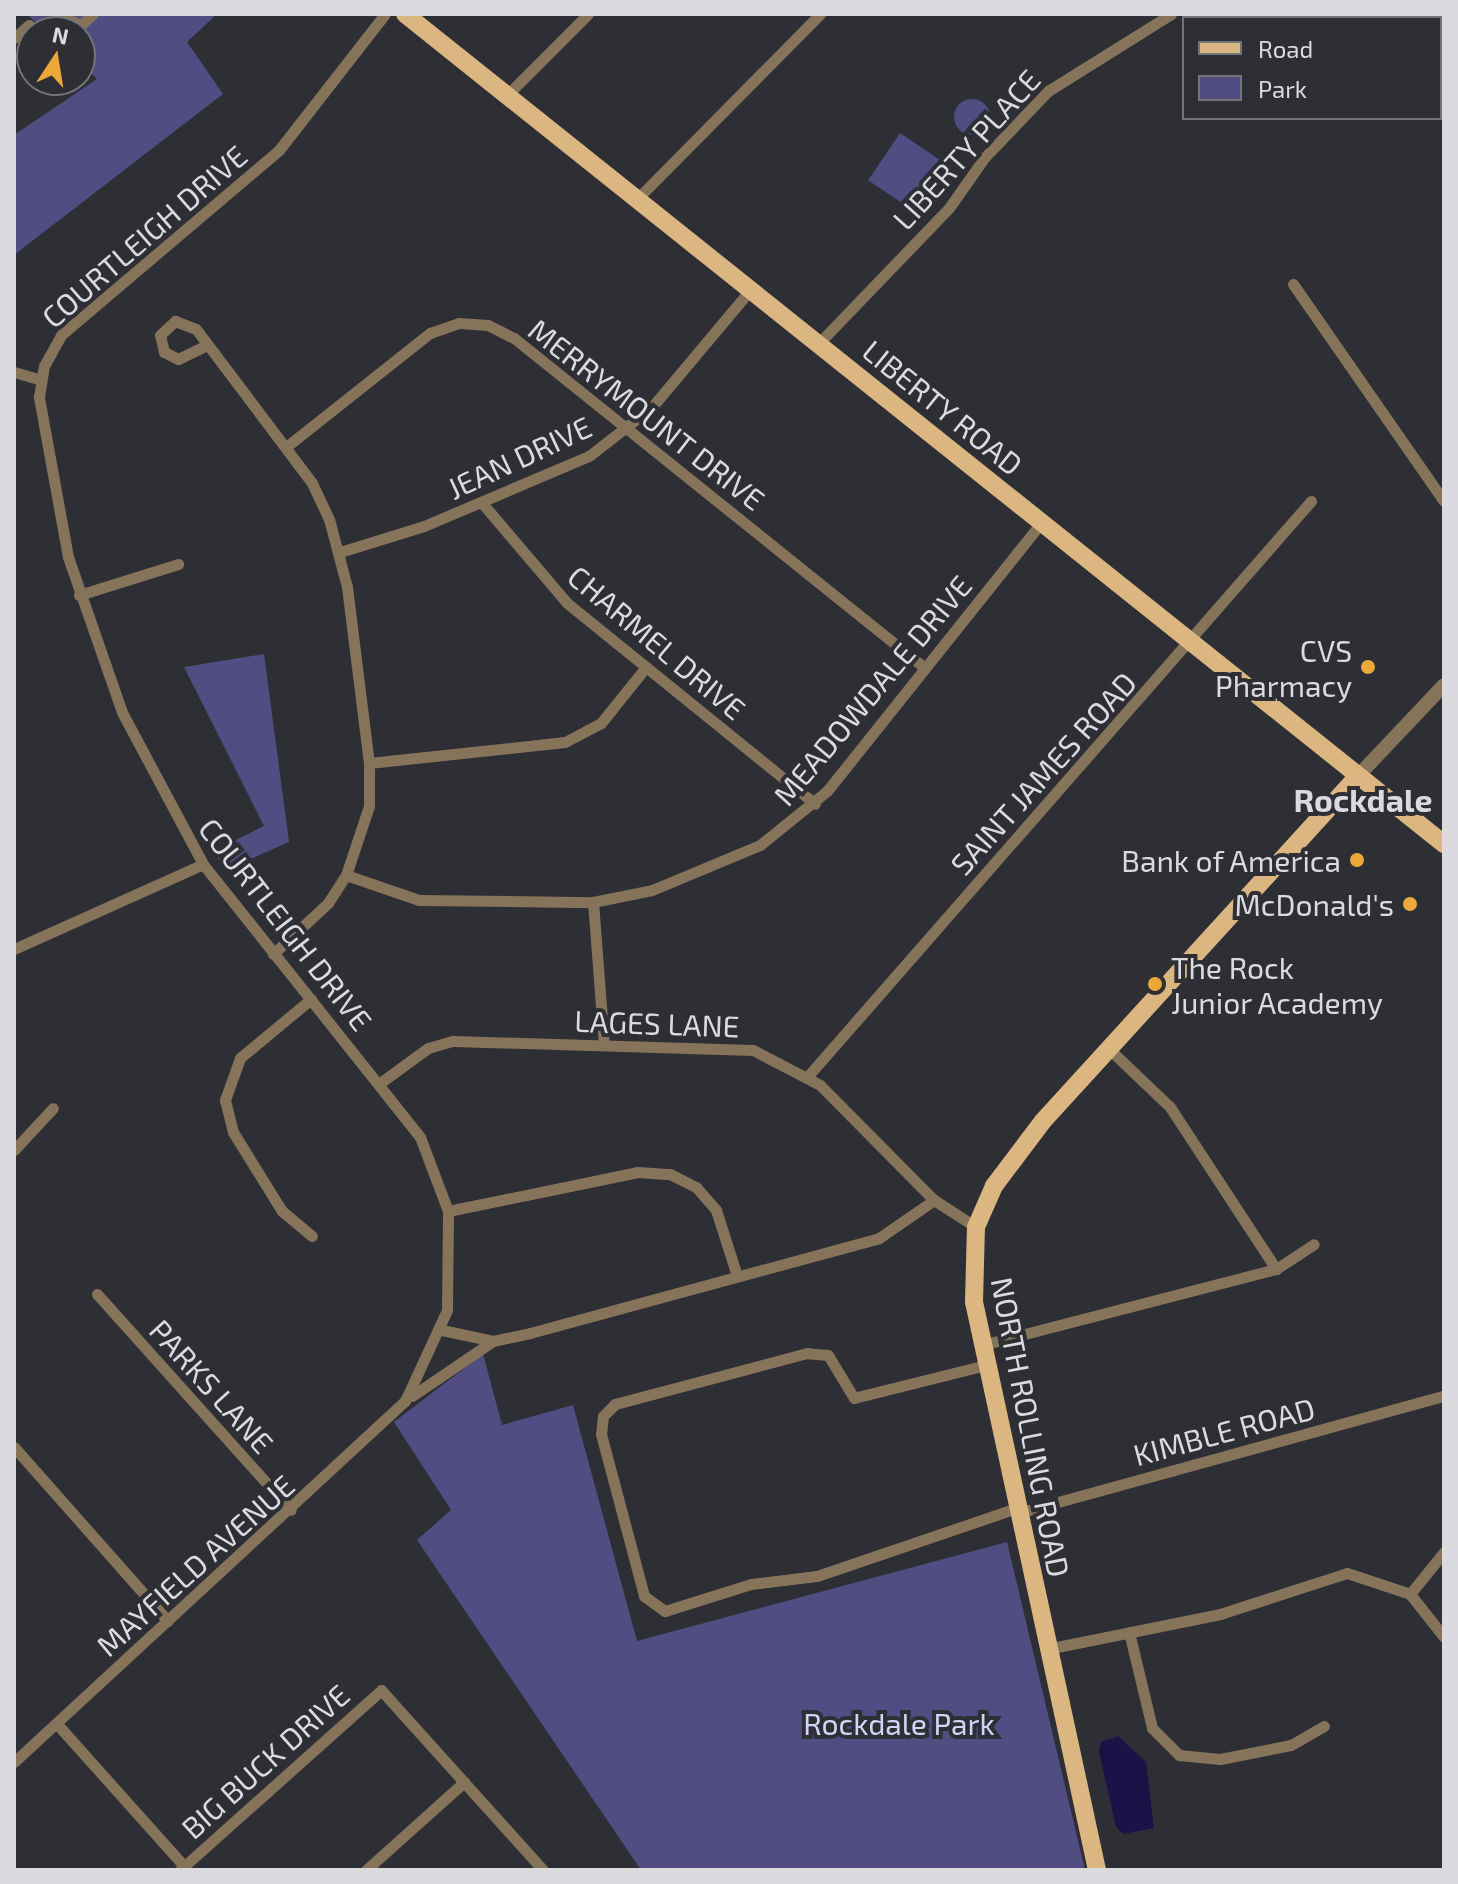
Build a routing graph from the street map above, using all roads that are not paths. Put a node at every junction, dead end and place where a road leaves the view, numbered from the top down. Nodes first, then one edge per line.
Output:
1 (56, 14) edge
2 (93, 14) edge
3 (385, 14) edge
4 (405, 14) edge
5 (588, 14) edge
6 (820, 14) edge
7 (1171, 14) edge
8 (508, 94) junction
9 (638, 198) junction
10 (1293, 284) dead end
11 (751, 289) junction
12 (819, 343) junction
13 (207, 345) dead end
14 (14, 372) edge
15 (39, 379) junction
16 (629, 429) junction
17 (286, 447) junction
18 (1311, 501) dead end
19 (1444, 501) edge
20 (482, 503) junction
21 (1042, 522) junction
22 (340, 552) junction
23 (178, 564) dead end
24 (79, 595) junction
25 (1192, 643) junction
26 (646, 667) junction
27 (925, 668) junction
28 (1444, 685) edge
29 (369, 763) junction
30 (1358, 776) junction
31 (815, 804) junction
32 (1444, 844) edge
33 (203, 864) junction
34 (346, 875) junction
35 (593, 902) junction
36 (14, 949) edge
37 (273, 954) junction
38 (311, 999) junction
39 (604, 1044) junction
40 (1106, 1047) junction
41 (808, 1076) junction
42 (380, 1083) junction
43 (53, 1108) dead end
44 (14, 1150) edge
45 (934, 1200) junction
46 (448, 1211) junction
47 (976, 1227) junction
48 (312, 1236) dead end
49 (1314, 1244) dead end
50 (1276, 1269) junction
51 (737, 1276) junction
52 (97, 1294) dead end
53 (442, 1330) junction
54 (493, 1341) junction
55 (982, 1345) junction
56 (986, 1365) junction
57 (1444, 1396) edge
58 (405, 1401) junction
59 (14, 1447) edge
60 (291, 1510) junction
61 (1017, 1510) junction
62 (1444, 1552) edge
63 (1410, 1594) junction
64 (168, 1621) junction
65 (1129, 1632) junction
66 (1444, 1637) edge
67 (1047, 1649) junction
68 (57, 1724) junction
69 (1324, 1726) dead end
70 (14, 1762) edge
71 (464, 1782) junction
72 (182, 1868) edge
73 (366, 1870) edge
74 (543, 1870) edge
75 (1097, 1870) edge

1 - 2 street
3 - 15 street, COURTLEIGH DRIVE
4 - 8 main road, LIBERTY ROAD
5 - 8 street
6 - 9 street
7 - 12 street, LIBERTY PLACE
8 - 9 main road, LIBERTY ROAD
9 - 11 main road, LIBERTY ROAD
10 - 19 street
11 - 12 main road, LIBERTY ROAD
11 - 16 street, JEAN DRIVE
12 - 21 main road, LIBERTY ROAD
13 - 17 street
14 - 15 street
15 - 24 street, COURTLEIGH DRIVE
16 - 17 street, MERRYMOUNT DRIVE
16 - 20 street, JEAN DRIVE
16 - 27 street, MERRYMOUNT DRIVE
17 - 22 street
18 - 25 street, SAINT JAMES ROAD
20 - 22 street, JEAN DRIVE
20 - 26 street, CHARMEL DRIVE
21 - 25 main road, LIBERTY ROAD
21 - 27 street, MEADOWDALE DRIVE
22 - 29 street
23 - 24 street
24 - 33 street, COURTLEIGH DRIVE
25 - 30 main road, LIBERTY ROAD
25 - 41 street, SAINT JAMES ROAD
26 - 29 street
26 - 31 street, CHARMEL DRIVE
27 - 31 street, MEADOWDALE DRIVE
28 - 30 street, NORTH ROLLING ROAD
29 - 34 street
30 - 32 main road, LIBERTY ROAD
30 - 40 main road, NORTH ROLLING ROAD
31 - 35 street, MEADOWDALE DRIVE
33 - 36 street
33 - 37 street, COURTLEIGH DRIVE
34 - 35 street, MEADOWDALE DRIVE
34 - 37 street
35 - 39 street
37 - 38 street, COURTLEIGH DRIVE
38 - 42 street, COURTLEIGH DRIVE
38 - 48 street
39 - 41 street, LAGES LANE
39 - 42 street, LAGES LANE
40 - 47 main road, NORTH ROLLING ROAD
40 - 50 street
41 - 45 street, LAGES LANE
42 - 46 street, COURTLEIGH DRIVE
43 - 44 street
45 - 47 street, LAGES LANE
45 - 51 street, MAYFIELD AVENUE
46 - 51 street
46 - 53 street, COURTLEIGH DRIVE
47 - 55 main road, NORTH ROLLING ROAD
49 - 50 street
50 - 55 street
51 - 54 street, MAYFIELD AVENUE
52 - 60 street, PARKS LANE
53 - 54 street, MAYFIELD AVENUE
53 - 58 street, MAYFIELD AVENUE
54 - 58 street, MAYFIELD AVENUE
55 - 56 main road, NORTH ROLLING ROAD
56 - 61 main road, NORTH ROLLING ROAD
56 - 61 street, KIMBLE ROAD
57 - 61 street, KIMBLE ROAD
58 - 60 street, MAYFIELD AVENUE
59 - 64 street
60 - 64 street, MAYFIELD AVENUE
61 - 67 main road, NORTH ROLLING ROAD
62 - 63 street
63 - 65 street
63 - 66 street
64 - 68 street, MAYFIELD AVENUE
65 - 67 street
65 - 69 street
67 - 75 main road, NORTH ROLLING ROAD
68 - 70 street, MAYFIELD AVENUE
68 - 72 street
71 - 72 street, BIG BUCK DRIVE
71 - 73 street
71 - 74 street, BIG BUCK DRIVE

